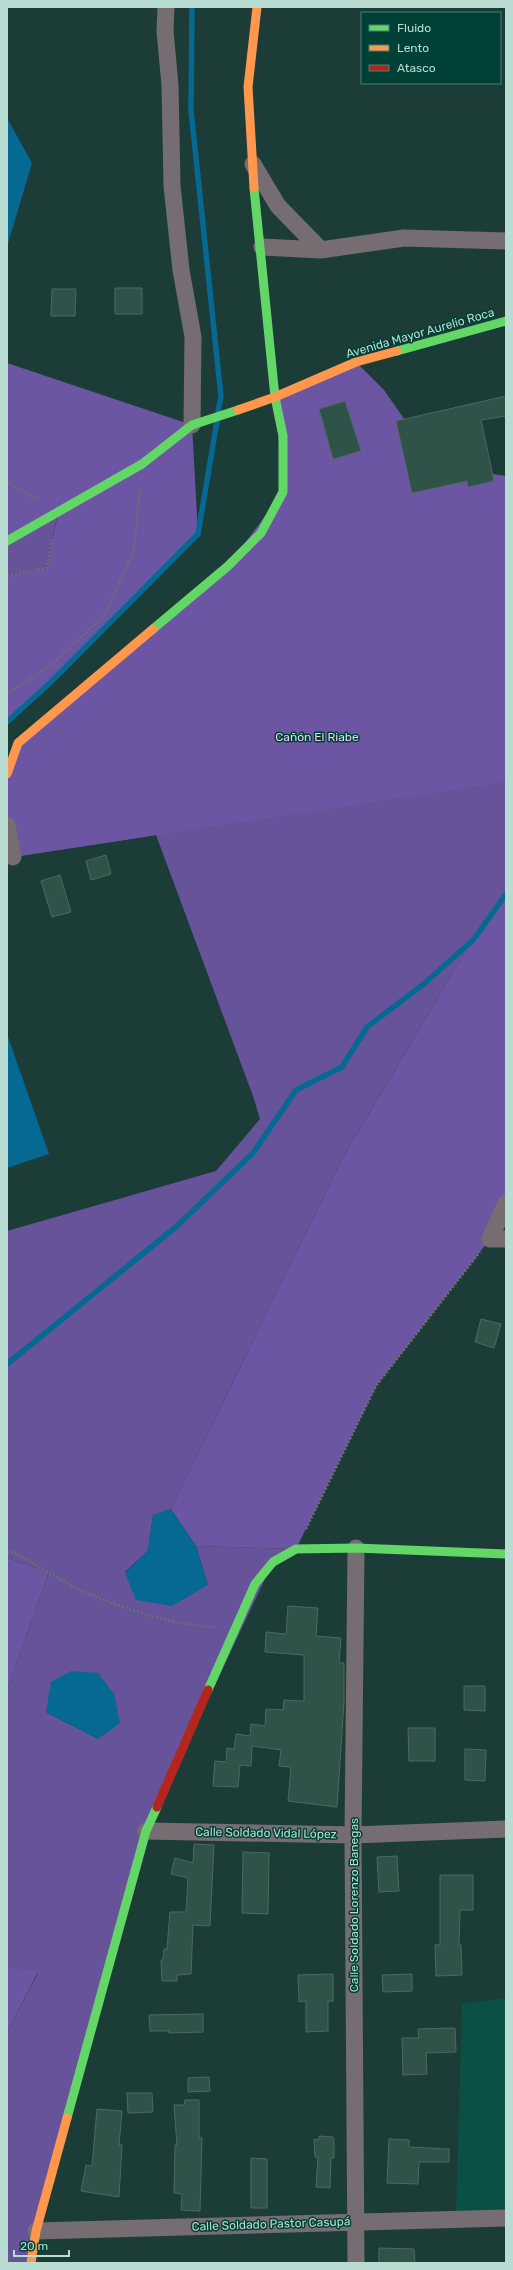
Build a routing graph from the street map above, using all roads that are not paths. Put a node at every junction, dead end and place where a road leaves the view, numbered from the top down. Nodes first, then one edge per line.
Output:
1 (166, 7) edge
2 (257, 7) edge
3 (252, 163) junction
4 (506, 241) edge
5 (262, 247) junction
6 (321, 250) junction
7 (506, 321) edge
8 (275, 397) junction
9 (192, 425) junction
10 (7, 541) edge
11 (7, 774) edge
12 (7, 825) edge
13 (13, 857) dead end
14 (506, 1203) edge
15 (498, 1239) edge
16 (356, 1548) junction
17 (506, 1554) edge
18 (506, 1829) edge
19 (146, 1831) junction
20 (353, 1835) junction
21 (506, 2218) edge
22 (356, 2222) junction
23 (36, 2231) junction
24 (31, 2263) edge
25 (356, 2263) edge

1 - 9 street
2 - 3 street
3 - 5 street
3 - 6 street
4 - 6 street
5 - 6 street
5 - 8 street
7 - 8 street, Avenida Mayor Aurelio Roca
8 - 9 street, Avenida Mayor Aurelio Roca
8 - 11 street
9 - 10 street
12 - 13 street
14 - 15 street
16 - 17 street
16 - 19 street
16 - 20 street, Calle Soldado Lorenzo Banegas
18 - 20 street, Calle Soldado Vidal López
19 - 20 street, Calle Soldado Vidal López
19 - 23 street
20 - 22 street, Calle Soldado Lorenzo Banegas
21 - 22 street, Calle Soldado Pastor Casupá
22 - 23 street, Calle Soldado Pastor Casupá
22 - 25 street, Calle Soldado Lorenzo Banegas
23 - 24 street

